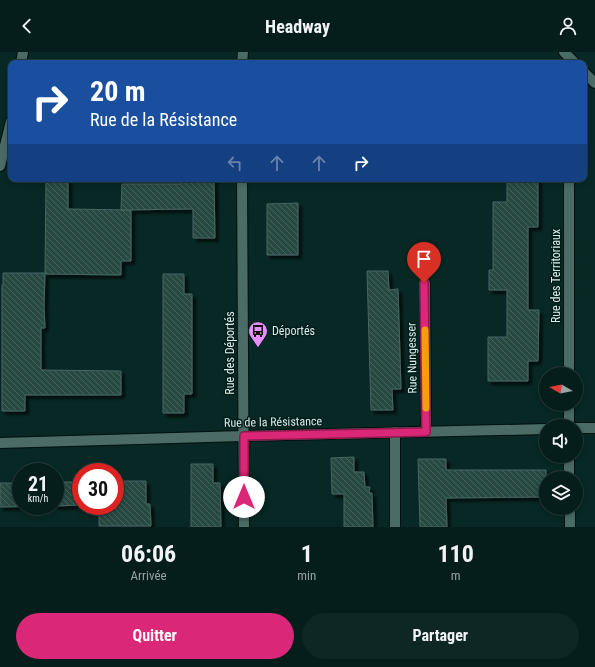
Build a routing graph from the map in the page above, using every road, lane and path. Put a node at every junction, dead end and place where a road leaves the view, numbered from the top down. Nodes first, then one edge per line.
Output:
1 (564, 52) edge
2 (572, 60) edge
3 (587, 75) edge
4 (595, 83) edge
5 (8, 133) edge
6 (0, 166) edge
7 (242, 182) edge
8 (569, 182) edge
9 (424, 283) dead end
10 (569, 367) edge
11 (583, 428) edge
12 (595, 428) edge
13 (539, 429) edge
14 (395, 432) junction
15 (426, 432) junction
16 (244, 436) junction
17 (0, 442) edge
18 (570, 515) edge
19 (244, 527) edge
20 (395, 527) edge
21 (570, 527) edge

1 - 2 street
3 - 4 street
5 - 6 street
7 - 16 street, Rue des Déportés
8 - 10 street, Rue des Territoriaux
9 - 15 street, Rue Nungesser
11 - 12 street
13 - 15 street, Rue de la Résistance
14 - 15 street, Rue de la Résistance
14 - 16 street, Rue de la Résistance
14 - 20 street
16 - 17 street, Rue de la Résistance
16 - 19 street, Rue des Déportés
18 - 21 street

